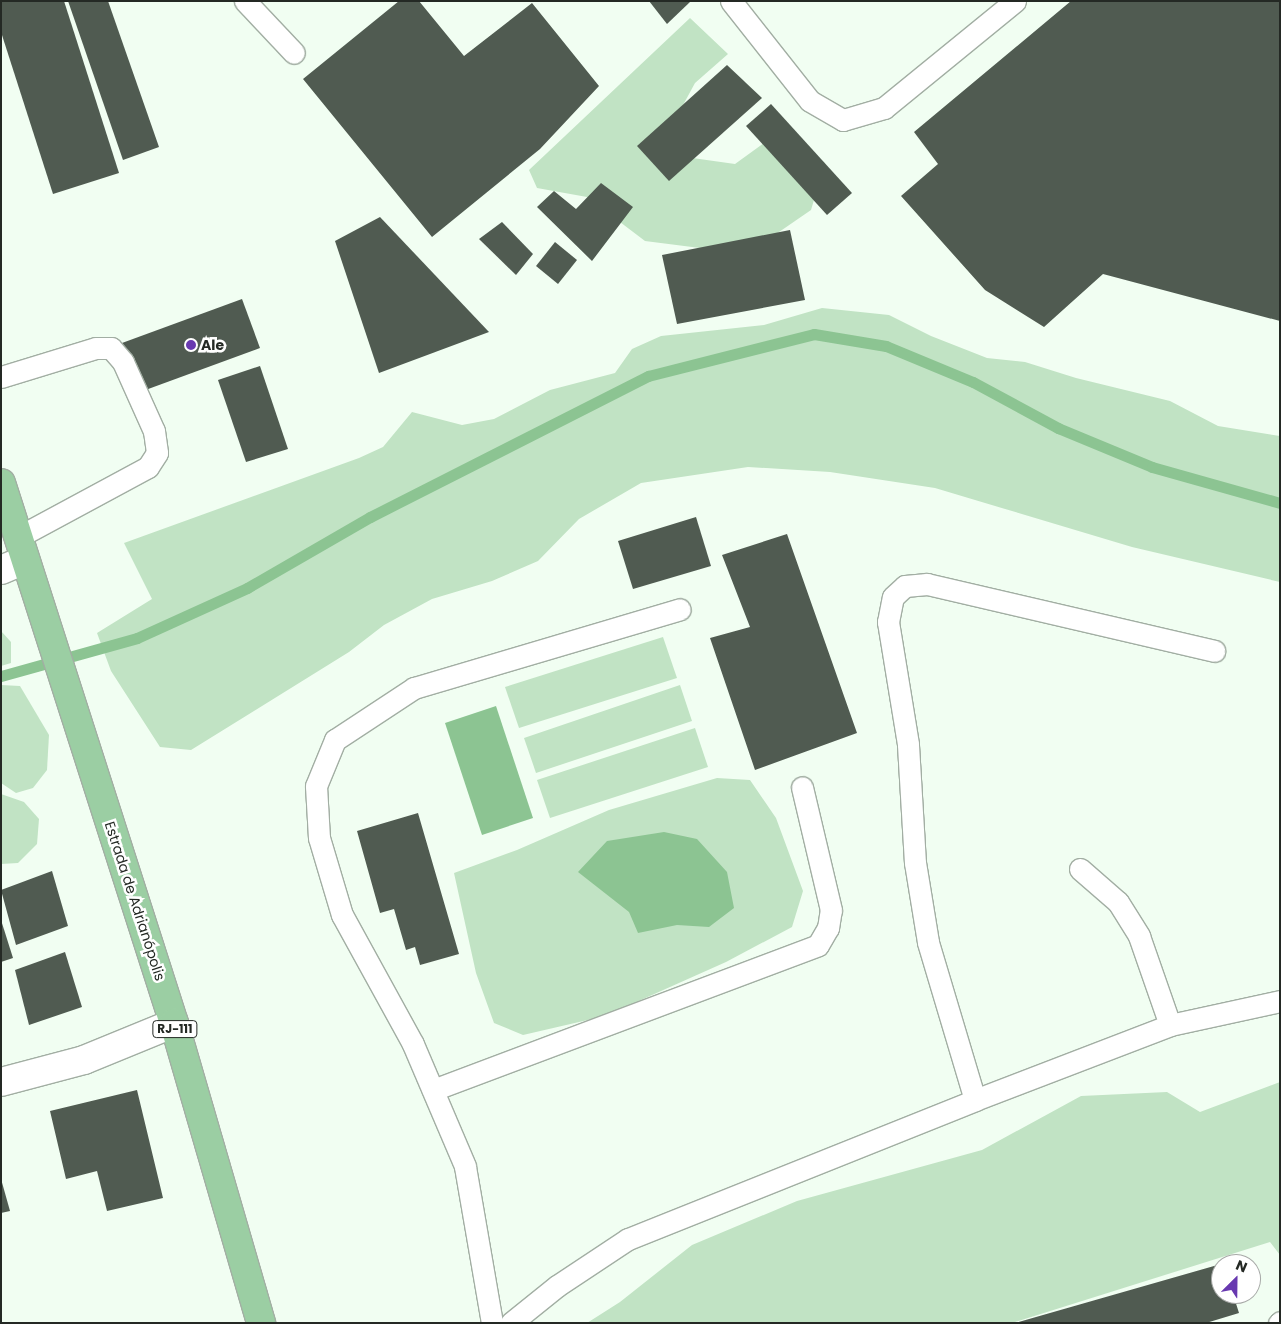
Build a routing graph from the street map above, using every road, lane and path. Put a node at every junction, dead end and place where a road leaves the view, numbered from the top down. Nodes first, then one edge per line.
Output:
1 (245, 1) edge
2 (731, 1) edge
3 (1016, 1) edge
4 (294, 53) dead end
5 (1, 377) edge
6 (1, 482) edge
7 (15, 555) edge
8 (680, 609) dead end
9 (1214, 651) dead end
10 (802, 787) dead end
11 (1080, 870) dead end
12 (1280, 1001) edge
13 (174, 1023) junction
14 (1170, 1025) junction
15 (1, 1082) edge
16 (432, 1090) junction
17 (975, 1100) junction
18 (261, 1323) edge
19 (492, 1323) edge
20 (511, 1323) edge

1 - 4 lane
2 - 3 lane
5 - 7 lane
6 - 7 main road, Estrada de Adrianópolis / RJ-111
7 - 13 main road, Estrada de Adrianópolis / RJ-111
8 - 16 lane
9 - 17 lane
10 - 16 lane
11 - 14 lane
12 - 14 lane
13 - 15 street
13 - 18 main road, Estrada de Adrianópolis / RJ-111
14 - 17 lane
16 - 19 lane
17 - 20 lane

